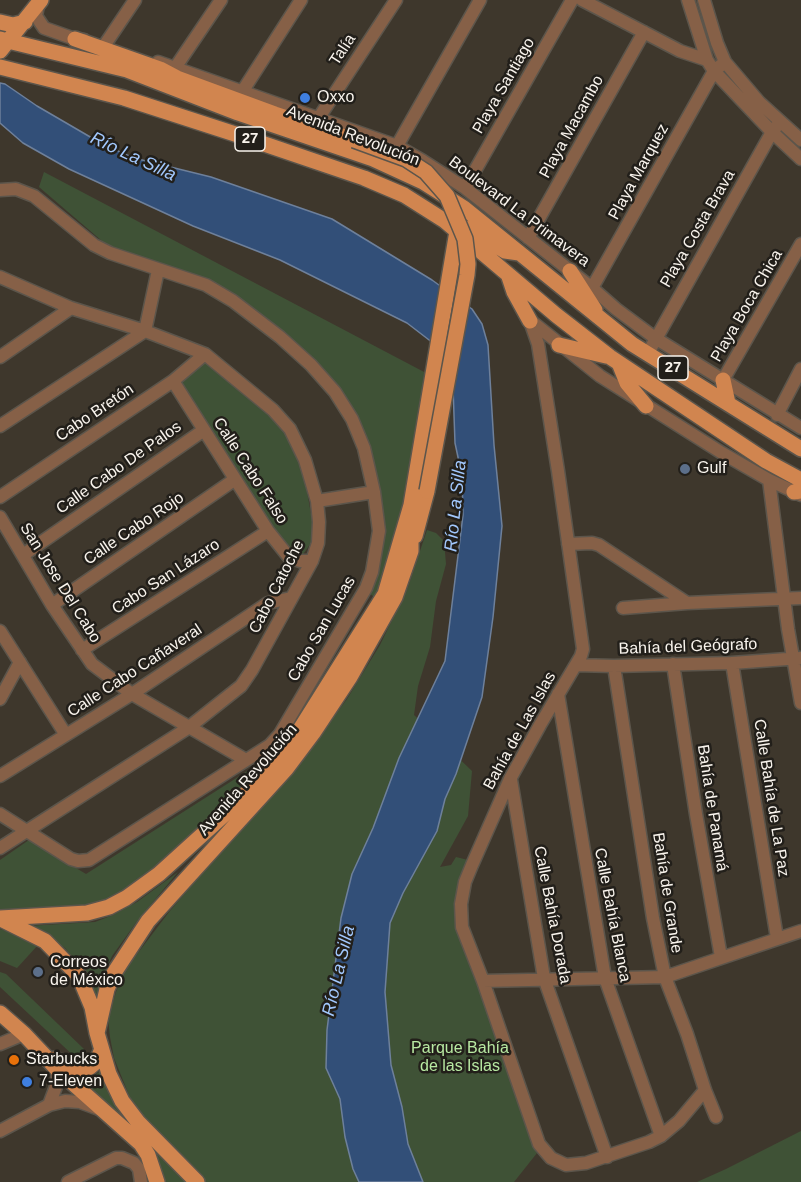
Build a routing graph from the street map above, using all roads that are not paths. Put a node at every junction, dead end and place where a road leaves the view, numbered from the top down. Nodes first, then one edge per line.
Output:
1 (135, 0) edge
2 (221, 0) edge
3 (302, 0) edge
4 (396, 0) edge
5 (480, 0) edge
6 (572, 0) edge
7 (582, 0) edge
8 (688, 0) edge
9 (704, 0) edge
10 (40, 2) edge
11 (0, 22) edge
12 (25, 22) junction
13 (644, 32) junction
14 (75, 39) junction
15 (106, 43) junction
16 (2, 44) edge
17 (707, 60) junction
18 (725, 62) junction
19 (0, 66) edge
20 (128, 70) junction
21 (714, 71) junction
22 (176, 73) junction
23 (242, 92) junction
24 (318, 119) junction
25 (776, 127) junction
26 (801, 140) edge
27 (397, 146) junction
28 (801, 159) edge
29 (465, 188) junction
30 (0, 190) edge
31 (457, 231) junction
32 (528, 238) junction
33 (800, 247) edge
34 (478, 253) junction
35 (519, 253) junction
36 (158, 270) junction
37 (570, 271) junction
38 (449, 274) junction
39 (508, 274) junction
40 (0, 277) edge
41 (592, 288) junction
42 (71, 308) junction
43 (530, 321) junction
44 (604, 323) junction
45 (145, 331) junction
46 (655, 338) junction
47 (0, 342) edge
48 (559, 345) junction
49 (13, 349) junction
50 (658, 352) junction
51 (205, 354) junction
52 (0, 357) edge
53 (614, 360) junction
54 (801, 369) edge
55 (723, 380) junction
56 (173, 381) junction
57 (728, 403) junction
58 (646, 406) junction
59 (777, 415) junction
60 (0, 426) edge
61 (801, 428) edge
62 (204, 430) junction
63 (801, 449) edge
64 (234, 480) junction
65 (769, 480) junction
66 (799, 489) edge
67 (374, 492) junction
68 (0, 497) edge
69 (317, 501) junction
70 (411, 505) junction
71 (0, 517) edge
72 (268, 531) junction
73 (568, 544) junction
74 (411, 551) junction
75 (23, 555) junction
76 (312, 561) junction
77 (291, 598) junction
78 (801, 598) edge
79 (784, 599) junction
80 (687, 603) junction
81 (52, 605) junction
82 (623, 608) dead end
83 (0, 631) edge
84 (82, 650) junction
85 (797, 659) edge
86 (20, 662) junction
87 (732, 663) junction
88 (673, 664) junction
89 (576, 665) junction
90 (614, 666) junction
91 (132, 694) junction
92 (558, 694) junction
93 (0, 699) edge
94 (801, 703) edge
95 (188, 728) junction
96 (66, 735) junction
97 (246, 760) junction
98 (0, 776) edge
99 (510, 779) junction
100 (0, 814) edge
101 (28, 831) junction
102 (0, 848) edge
103 (0, 918) edge
104 (801, 931) edge
105 (777, 938) junction
106 (721, 957) junction
107 (664, 977) junction
108 (544, 978) junction
109 (605, 978) junction
110 (483, 981) junction
111 (0, 1013) edge
112 (97, 1033) junction
113 (24, 1035) junction
114 (0, 1044) edge
115 (101, 1051) junction
116 (44, 1054) junction
117 (58, 1070) junction
118 (705, 1090) junction
119 (49, 1106) junction
120 (104, 1110) junction
121 (716, 1117) dead end
122 (0, 1131) edge
123 (661, 1136) junction
124 (607, 1156) junction
125 (68, 1182) edge
126 (141, 1182) edge
127 (157, 1182) edge
128 (197, 1182) edge

1 - 15 street
2 - 22 street
3 - 23 street
4 - 24 street, Talía
5 - 27 street
6 - 29 street, Playa Santiago
7 - 13 street
8 - 17 street
9 - 18 street
10 - 12 main road
10 - 14 street, Boulevard La Primavera
11 - 12 main road
12 - 16 main road
13 - 17 street
13 - 32 street, Playa Macambo
14 - 15 street, Boulevard La Primavera
14 - 22 main road
15 - 22 street, Boulevard La Primavera
16 - 20 main road, Avenida Revolución / 27
17 - 21 street
18 - 21 street
18 - 25 street
19 - 31 main road, 27
20 - 22 main road
20 - 35 main road, Avenida Revolución / 27
21 - 25 street
21 - 41 street, Playa Marquez
22 - 23 street, Boulevard La Primavera
22 - 74 main road, bridge
23 - 24 street, Boulevard La Primavera
24 - 27 street, Boulevard La Primavera
25 - 26 street
25 - 28 street
25 - 46 street, Playa Costa Brava
27 - 29 street, Boulevard La Primavera
29 - 32 street, Boulevard La Primavera
30 - 36 street, Cabo San Lucas
31 - 34 main road, 27
31 - 35 main road
31 - 38 main road, Avenida Revolución
32 - 37 street, Boulevard La Primavera
33 - 55 street, Playa Boca Chica
34 - 38 main road
34 - 39 main road, 27
35 - 44 main road, Avenida Revolución / 27
36 - 45 street
36 - 67 street, Cabo San Lucas
37 - 41 street, Boulevard La Primavera
37 - 44 main road
38 - 70 main road, Avenida Revolución
39 - 43 main road
39 - 53 main road, 27
40 - 42 street, Cabo Catoche
41 - 46 street, Boulevard La Primavera
42 - 45 street, Cabo Catoche
42 - 49 street
43 - 48 street
43 - 73 street, Bahía de Las Islas
44 - 50 main road, Avenida Revolución / 27
45 - 51 street, Cabo Catoche
45 - 60 street
46 - 50 street, Playa Costa Brava
47 - 49 street
48 - 53 main road
48 - 58 street
49 - 52 street
50 - 55 street
50 - 57 main road, Avenida Revolución / 27
51 - 56 street, Cabo Bretón
51 - 69 street, Cabo Catoche
53 - 58 main road
53 - 66 main road, 27
54 - 59 street
55 - 57 main road
55 - 59 street
56 - 62 street, Calle Cabo Falso
56 - 68 street, Cabo Bretón
57 - 63 main road, Avenida Revolución / 27
58 - 65 street
59 - 61 street
62 - 64 street, Calle Cabo Falso
62 - 75 street, Calle Cabo De Palos
64 - 72 street, Calle Cabo Falso
64 - 81 street, Calle Cabo Rojo
65 - 66 street
65 - 79 street
67 - 69 street
67 - 97 street, Cabo San Lucas
69 - 76 street, Cabo Catoche
70 - 74 main road, Avenida Revolución
70 - 103 main road, Avenida Revolución
71 - 75 street, San Jose Del Cabo
72 - 76 street, Calle Cabo Falso
72 - 84 street, Cabo San Lázaro
73 - 80 street
73 - 89 street, Bahía de Las Islas
74 - 112 main road, Avenida Revolución
75 - 81 street, San Jose Del Cabo
76 - 77 street, Cabo Catoche
77 - 91 street, Calle Cabo Cañaveral
77 - 95 street, Cabo Catoche
78 - 79 street
79 - 80 street
79 - 85 street
80 - 82 street
81 - 84 street, San Jose Del Cabo
83 - 86 street
84 - 91 street, San Jose Del Cabo
85 - 87 street, Bahía del Geógrafo
85 - 94 street
86 - 93 street
86 - 96 street
87 - 88 street, Bahía del Geógrafo
87 - 105 street, Calle Bahía de La Paz
88 - 90 street, Bahía del Geógrafo
88 - 106 street, Bahía de Panamá
89 - 90 street, Bahía del Geógrafo
89 - 92 street, Bahía de Las Islas
90 - 107 street, Bahía de Grande
91 - 95 street, San Jose Del Cabo
91 - 96 street, Calle Cabo Cañaveral
92 - 99 street, Bahía de Las Islas
92 - 109 street, Calle Bahía Blanca
95 - 97 street, San Jose Del Cabo
95 - 101 street, Cabo Catoche
96 - 98 street, Calle Cabo Cañaveral
97 - 101 street, Cabo San Lucas
99 - 108 street, Calle Bahía Dorada
99 - 110 street, Bahía de Las Islas
100 - 101 street
101 - 102 street, Cabo Catoche
103 - 112 main road
104 - 105 street
105 - 106 street
106 - 107 street
107 - 109 street
107 - 118 street, Bahía de Grande
108 - 109 street
108 - 110 street
108 - 124 street, Calle Bahía Dorada
109 - 123 street, Calle Bahía Blanca
110 - 124 street, Bahía de Las Islas
111 - 113 main road
112 - 115 main road
113 - 114 street
113 - 116 main road
115 - 116 main road
115 - 128 main road
116 - 117 main road
117 - 119 street
117 - 120 main road
118 - 121 street, Bahía de Grande
118 - 123 street
119 - 120 street
119 - 122 street
120 - 127 main road
123 - 124 street
125 - 126 street

